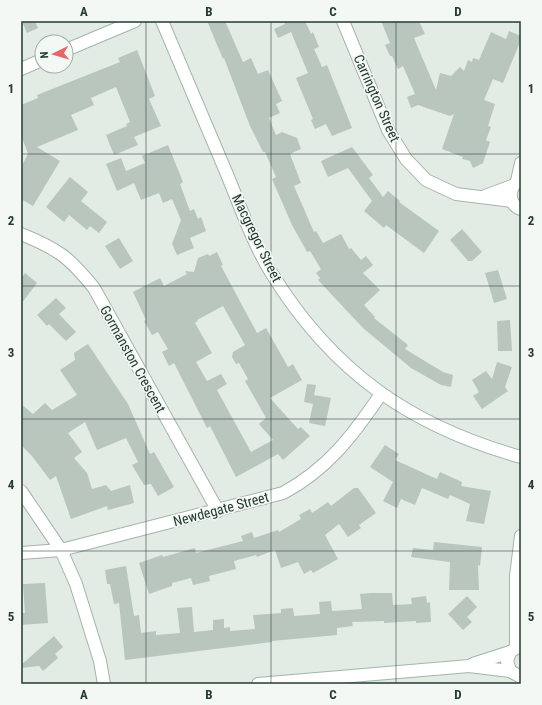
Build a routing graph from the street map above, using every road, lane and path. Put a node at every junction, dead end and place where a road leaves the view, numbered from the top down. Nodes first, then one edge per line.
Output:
1 (135, 21) edge
2 (162, 21) edge
3 (343, 21) edge
4 (74, 47) edge
5 (34, 63) edge
6 (21, 69) edge
7 (521, 163) edge
8 (517, 182) edge
9 (482, 196) junction
10 (518, 209) edge
11 (21, 234) edge
12 (381, 394) junction
13 (521, 457) edge
14 (21, 491) edge
15 (218, 511) junction
16 (521, 536) edge
17 (61, 550) junction
18 (21, 553) edge
19 (519, 606) edge
20 (516, 648) edge
21 (469, 666) junction
22 (516, 677) edge
23 (104, 684) edge
24 (258, 684) edge

1 - 4 street
2 - 12 street, Macgregor Street
3 - 9 street, Carrington Street
5 - 6 street
7 - 8 street
8 - 9 street, Carrington Street
8 - 10 street
9 - 10 street, Carrington Street
11 - 15 street, Gormanston Crescent
12 - 13 street, Macgregor Street
12 - 15 street, Newdegate Street
14 - 17 street
15 - 17 street, Newdegate Street
16 - 19 street
17 - 18 street, Newdegate Street
17 - 23 street
19 - 20 street
20 - 21 street
20 - 22 street
21 - 22 street
21 - 24 street

